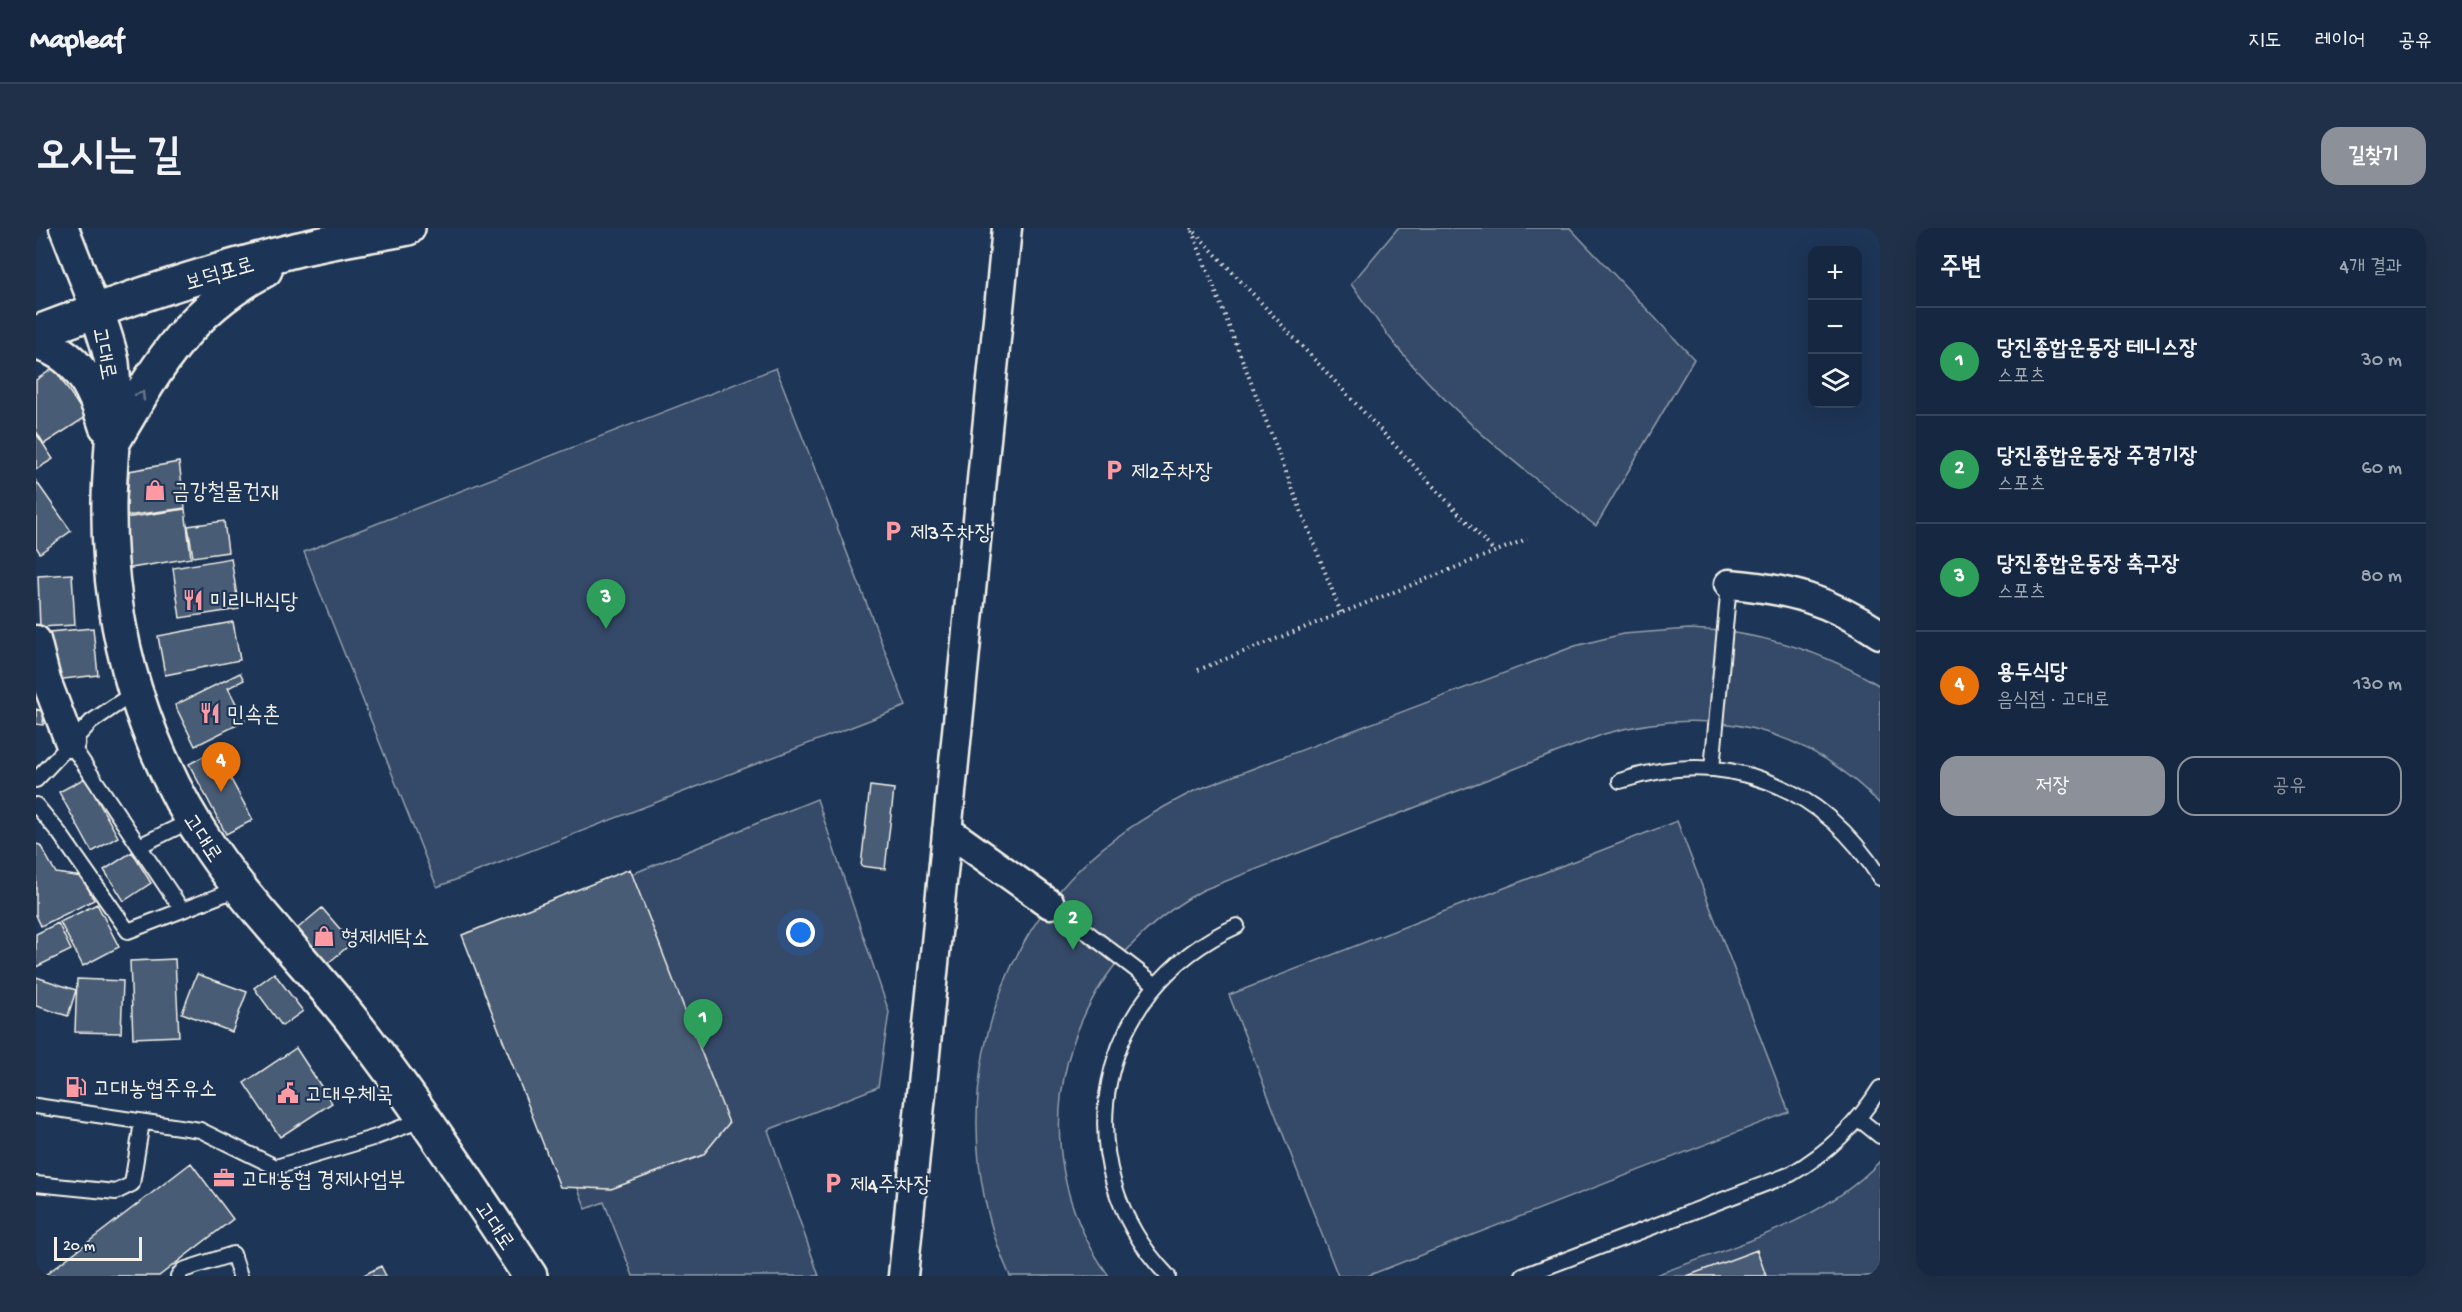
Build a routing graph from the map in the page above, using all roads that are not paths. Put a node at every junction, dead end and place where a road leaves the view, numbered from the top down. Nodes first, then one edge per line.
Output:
1 (64, 228) edge
2 (408, 228) edge
3 (1007, 228) edge
4 (314, 246) junction
5 (96, 310) junction
6 (36, 333) edge
7 (36, 343) edge
8 (111, 446) junction
9 (1729, 584) joint
10 (1880, 634) edge
11 (36, 640) edge
12 (135, 691) junction
13 (70, 743) junction
14 (1712, 769) junction
15 (36, 780) edge
16 (1620, 781) dead end
17 (36, 805) edge
18 (192, 820) junction
19 (947, 830) junction
20 (139, 846) junction
21 (1880, 878) edge
22 (240, 888) junction
23 (1050, 904) joint
24 (183, 910) junction
25 (1237, 926) dead end
26 (1156, 985) junction
27 (1880, 1088) edge
28 (36, 1107) edge
29 (424, 1119) junction
30 (1858, 1119) junction
31 (142, 1122) junction
32 (1880, 1136) edge
33 (36, 1184) edge
34 (178, 1276) edge
35 (240, 1276) edge
36 (530, 1276) edge
37 (903, 1276) edge
38 (1168, 1276) edge
39 (1523, 1276) edge

1 - 5 street
2 - 4 street, 보덕포로
3 - 19 street
4 - 5 street, 보덕포로
8 -> 4 street
5 - 6 street, 보덕포로
5 - 8 street, 고대로
7 - 8 street
8 - 12 street, 고대로
9 - 10 street
9 - 14 lane
11 - 13 street
12 - 13 lane
12 - 18 street, 고대로
13 - 15 lane
13 - 20 lane
14 - 16 lane
14 - 21 lane
17 - 24 lane
18 - 20 lane
18 - 22 street, 고대로
19 - 23 street
19 - 37 street
20 - 24 lane
22 - 24 lane
22 - 29 street, 고대로
23 - 26 lane
25 - 26 lane
26 - 38 lane
27 - 30 lane
28 - 31 lane
29 - 31 lane
29 - 36 street, 고대로
30 - 32 lane
30 - 39 lane
31 - 33 lane
34 - 35 lane

